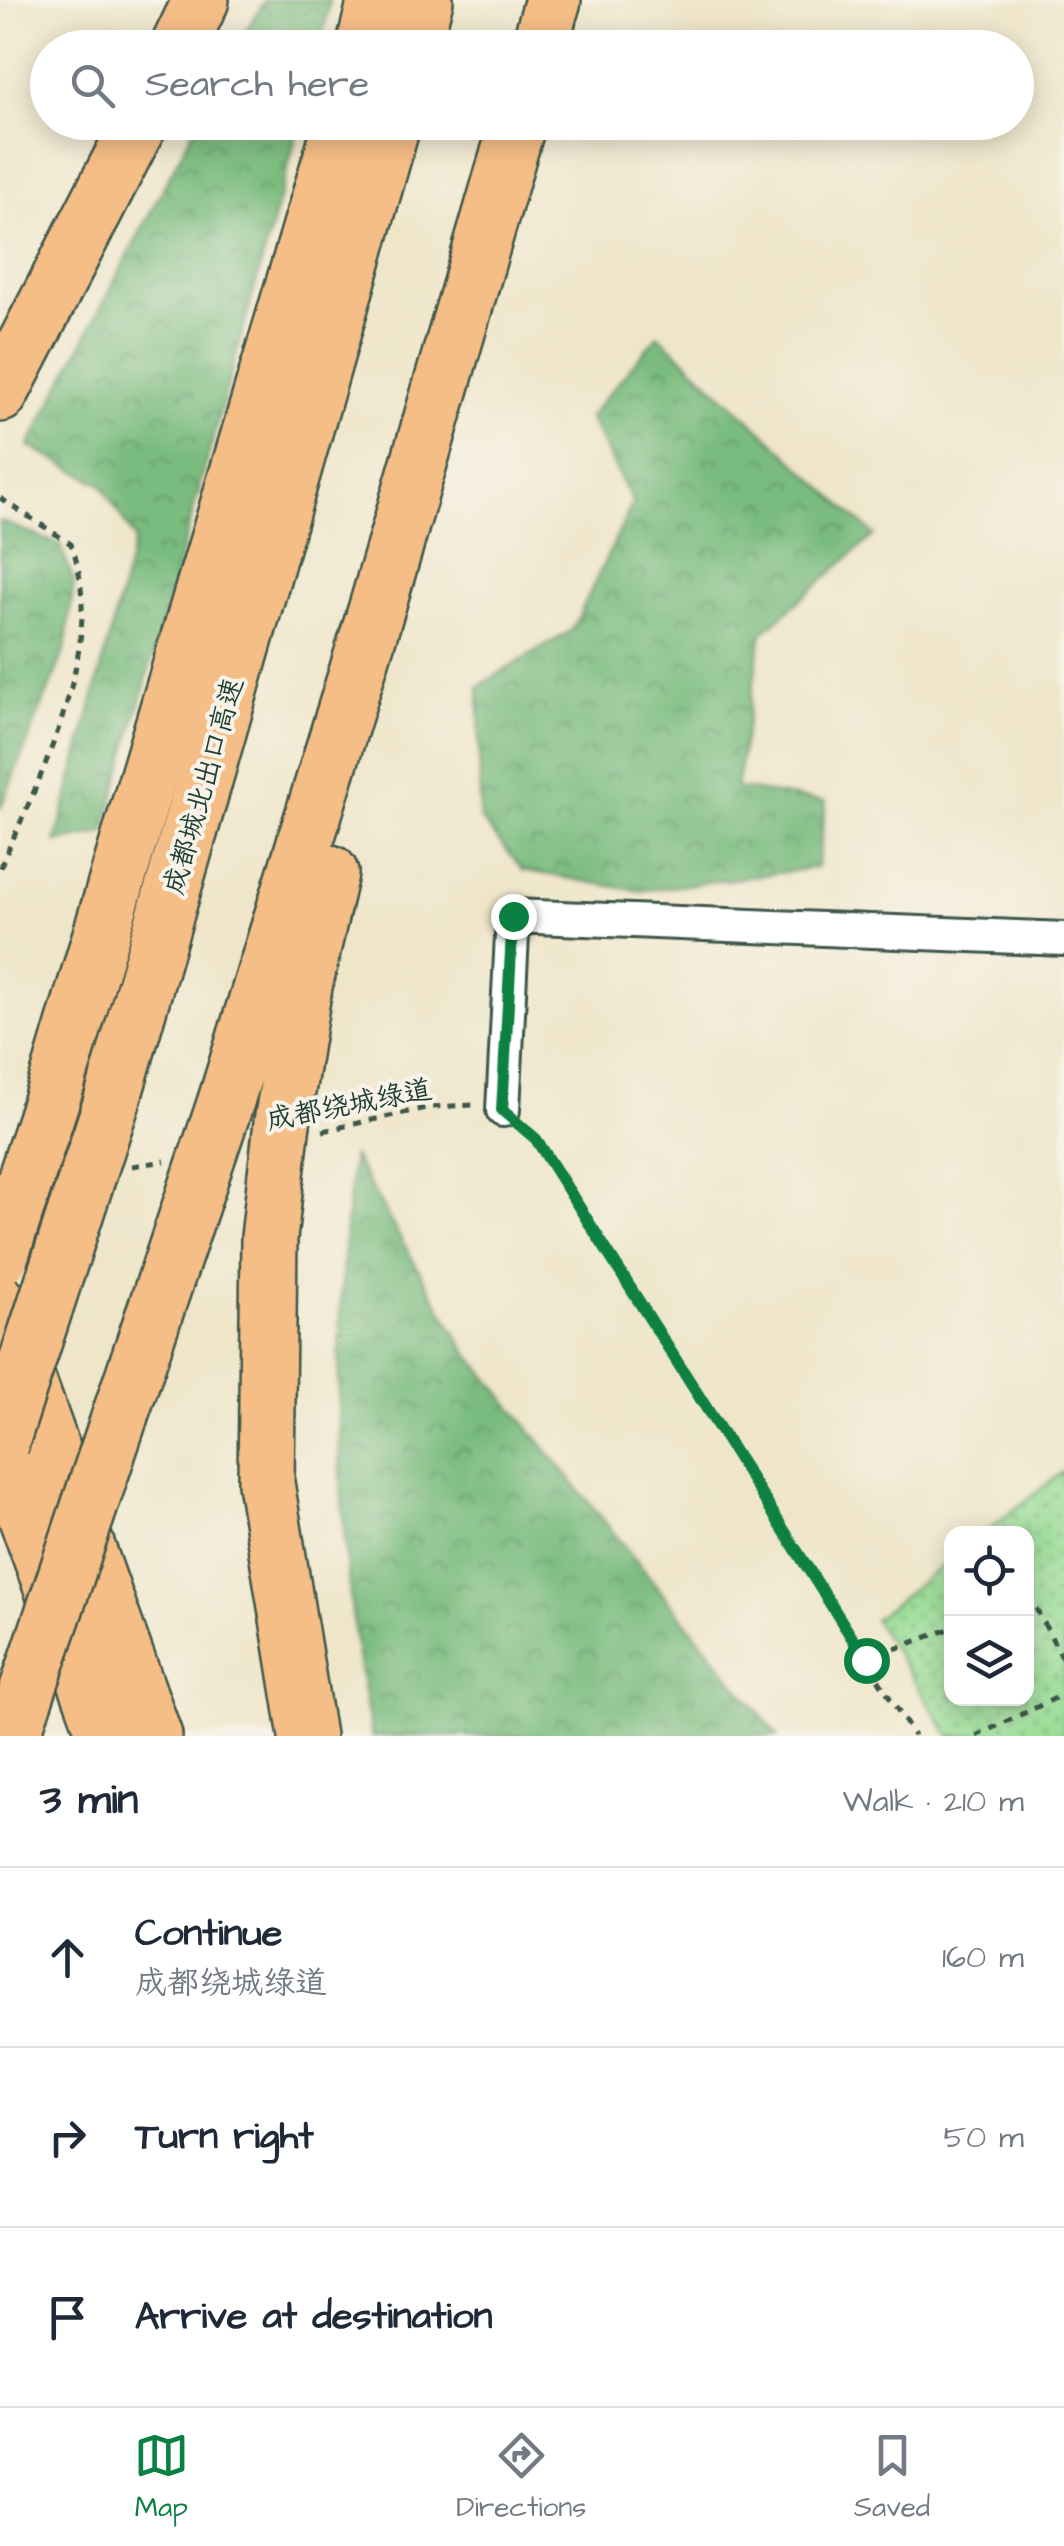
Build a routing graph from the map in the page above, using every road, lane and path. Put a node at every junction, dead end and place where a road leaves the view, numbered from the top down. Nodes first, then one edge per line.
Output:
1 (202, 0) edge
2 (376, 0) edge
3 (424, 0) edge
4 (553, 0) edge
5 (187, 30) edge
6 (368, 30) edge
7 (416, 30) edge
8 (544, 30) edge
9 (130, 140) edge
10 (131, 140) edge
11 (337, 140) edge
12 (387, 140) edge
13 (513, 140) edge
14 (0, 338) edge
15 (452, 355) junction
16 (0, 394) edge
17 (0, 498) edge
18 (0, 868) edge
19 (1064, 939) edge
20 (502, 1110) junction
21 (290, 1144) junction
22 (177, 1160) dead end
23 (128, 1166) dead end
24 (0, 1257) edge
25 (0, 1303) edge
26 (0, 1444) edge
27 (1034, 1606) edge
28 (944, 1631) edge
29 (866, 1660) junction
30 (1064, 1661) edge
31 (1064, 1694) edge
32 (12, 1736) edge
33 (106, 1736) edge
34 (154, 1736) edge
35 (307, 1736) edge
36 (914, 1736) edge
37 (976, 1736) edge

1 - 5 highway
2 - 6 highway
3 - 7 highway
4 - 8 highway
9 - 14 highway
10 - 16 highway
11 - 24 highway, 成都城北出口高速, bridge
12 - 26 highway, 成都城北出口高速, bridge
13 - 15 highway
15 - 21 highway
15 - 32 highway, bridge
17 - 18 path
19 - 20 street
20 - 21 path, 成都绕城绿道
20 - 29 path
21 - 35 highway
22 - 23 path
25 - 34 highway
26 - 33 highway
27 - 30 path
28 - 29 path
29 - 36 path
31 - 37 path

